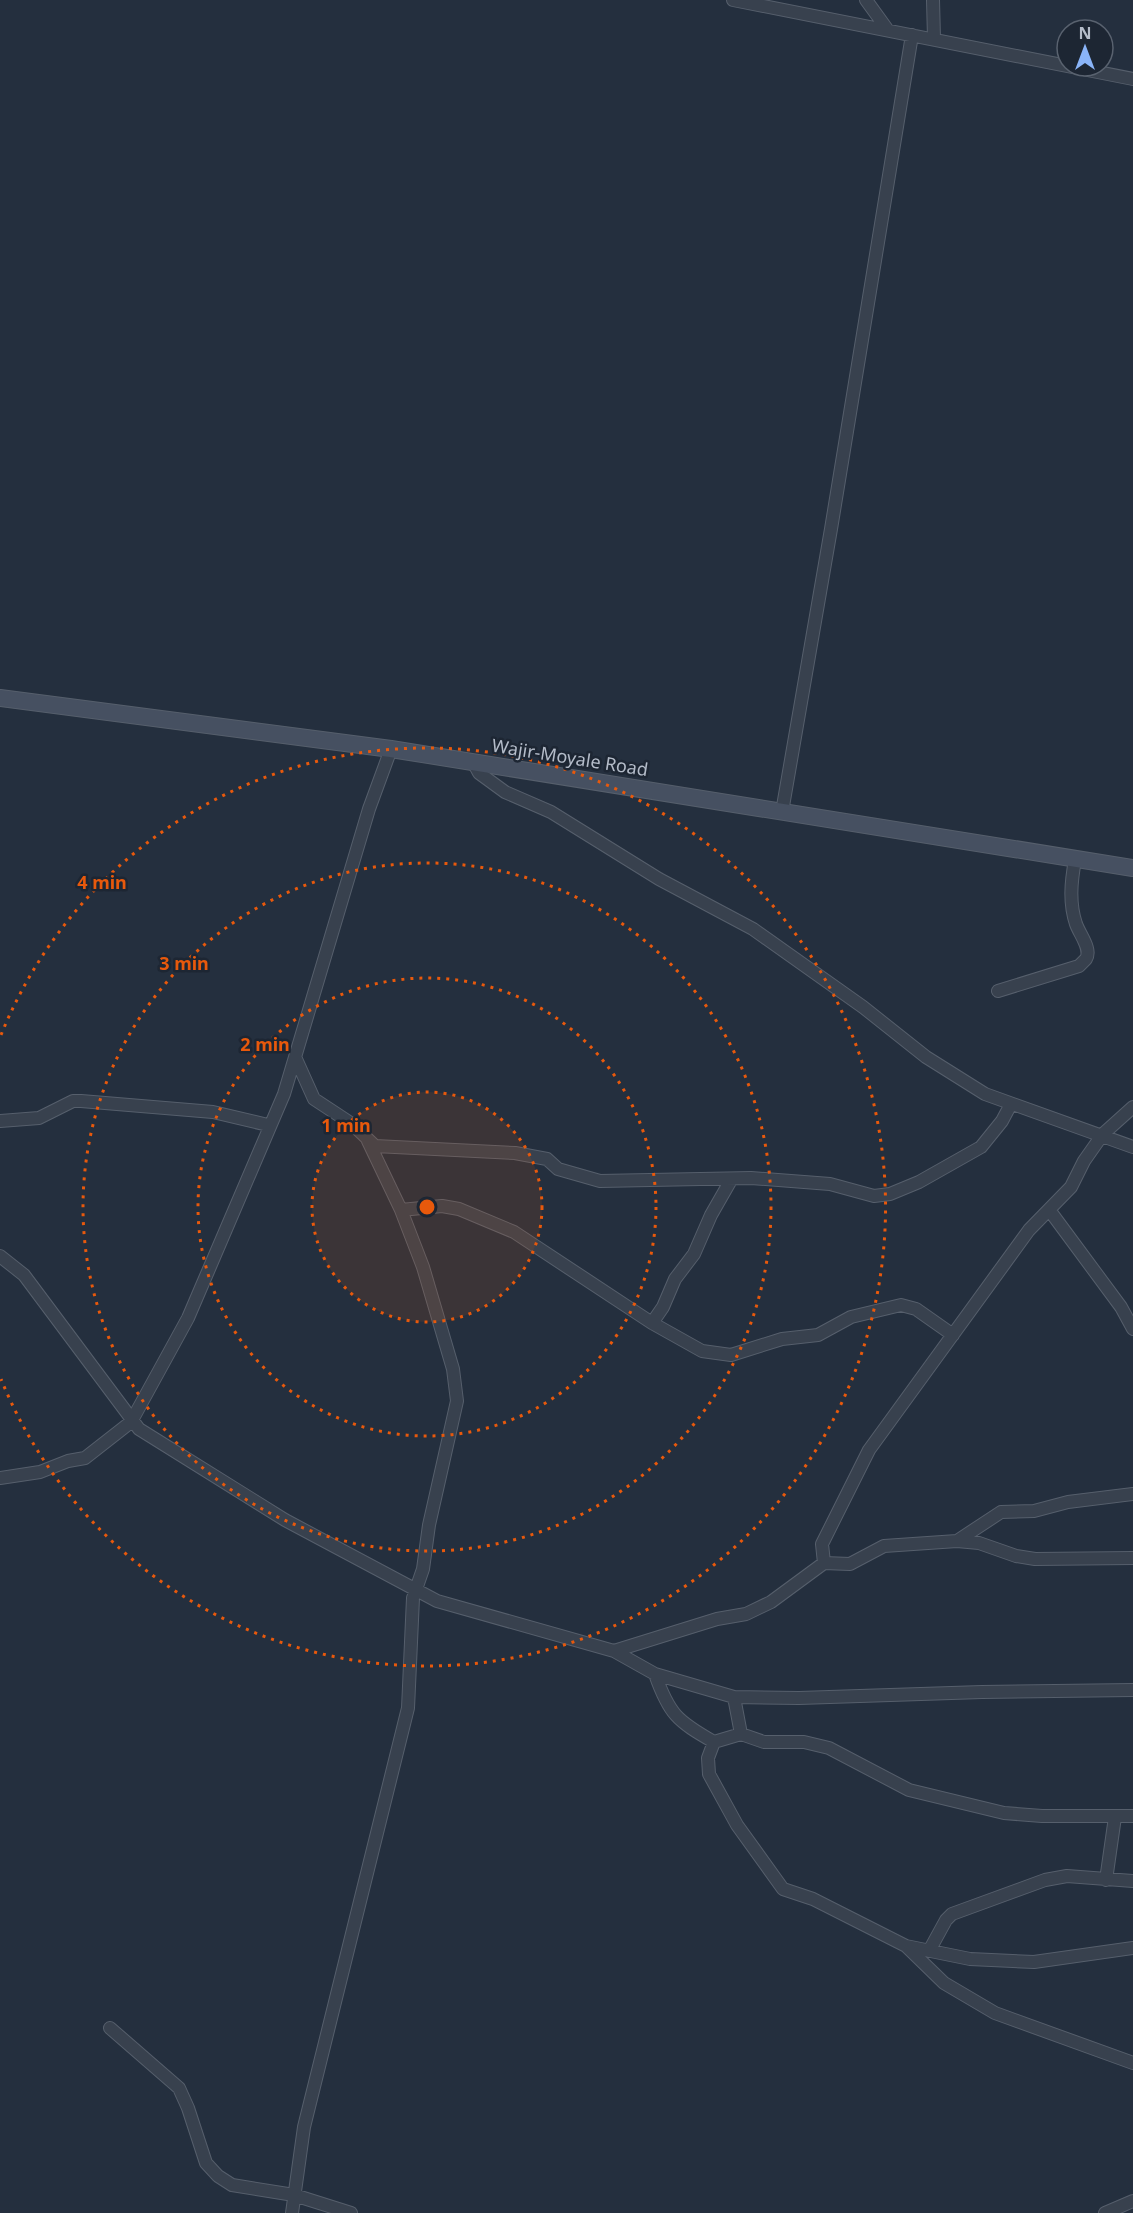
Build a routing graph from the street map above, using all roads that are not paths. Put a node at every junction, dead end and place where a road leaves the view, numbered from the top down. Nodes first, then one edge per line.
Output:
1 (733, 0) edge
2 (866, 0) edge
3 (933, 0) edge
4 (887, 29) junction
5 (912, 35) junction
6 (934, 38) junction
7 (1133, 79) edge
8 (0, 698) edge
9 (391, 749) junction
10 (473, 762) junction
11 (782, 812) junction
12 (1075, 860) junction
13 (1133, 868) edge
14 (998, 991) dead end
15 (296, 1059) junction
16 (1011, 1104) junction
17 (1133, 1107) edge
18 (0, 1121) edge
19 (268, 1125) junction
20 (1103, 1134) junction
21 (368, 1141) junction
22 (1133, 1147) edge
23 (731, 1180) junction
24 (401, 1210) junction
25 (1050, 1210) junction
26 (0, 1256) edge
27 (1127, 1307) edge
28 (652, 1323) junction
29 (1133, 1329) edge
30 (954, 1335) junction
31 (131, 1422) junction
32 (0, 1478) edge
33 (1133, 1494) edge
34 (957, 1541) junction
35 (1133, 1558) edge
36 (824, 1563) junction
37 (418, 1589) junction
38 (614, 1651) junction
39 (655, 1674) junction
40 (1133, 1690) edge
41 (734, 1697) junction
42 (741, 1734) junction
43 (714, 1742) junction
44 (1133, 1816) edge
45 (1115, 1817) junction
46 (1106, 1881) junction
47 (1133, 1881) edge
48 (906, 1946) junction
49 (1133, 1948) edge
50 (929, 1951) junction
51 (110, 2028) dead end
52 (1133, 2063) edge
53 (294, 2195) junction
54 (1133, 2201) edge
55 (292, 2213) edge
56 (351, 2213) edge
57 (1105, 2213) edge

1 - 4 street
2 - 4 street
3 - 6 street
4 - 5 street
5 - 6 street
5 - 11 street
6 - 7 street
8 - 9 main road, Wajir-Moyale Road
9 - 10 main road, Wajir-Moyale Road
9 - 15 street
10 - 11 main road, Wajir-Moyale Road
10 - 16 street
11 - 12 main road, Wajir-Moyale Road
12 - 13 main road, Wajir-Moyale Road
12 - 14 street
15 - 19 street
15 - 21 street
16 - 20 street
16 - 23 street
17 - 20 street
18 - 19 street
19 - 31 street
20 - 22 street
20 - 25 street
21 - 23 street
21 - 24 street
23 - 28 street
24 - 28 street
24 - 37 street
25 - 27 street
25 - 30 street
26 - 31 street
27 - 29 street
28 - 30 street
30 - 36 street
31 - 32 street
31 - 37 street
33 - 34 street
34 - 35 street
34 - 36 street
36 - 38 street
37 - 38 street
37 - 53 street
38 - 39 street
39 - 41 street
39 - 43 street
40 - 41 street
41 - 42 street
42 - 43 street
42 - 45 street
43 - 48 street
44 - 45 street
45 - 46 street
46 - 47 street
46 - 50 street
48 - 50 street
48 - 52 street
49 - 50 street
51 - 53 street
53 - 55 street
53 - 56 street
54 - 57 street

